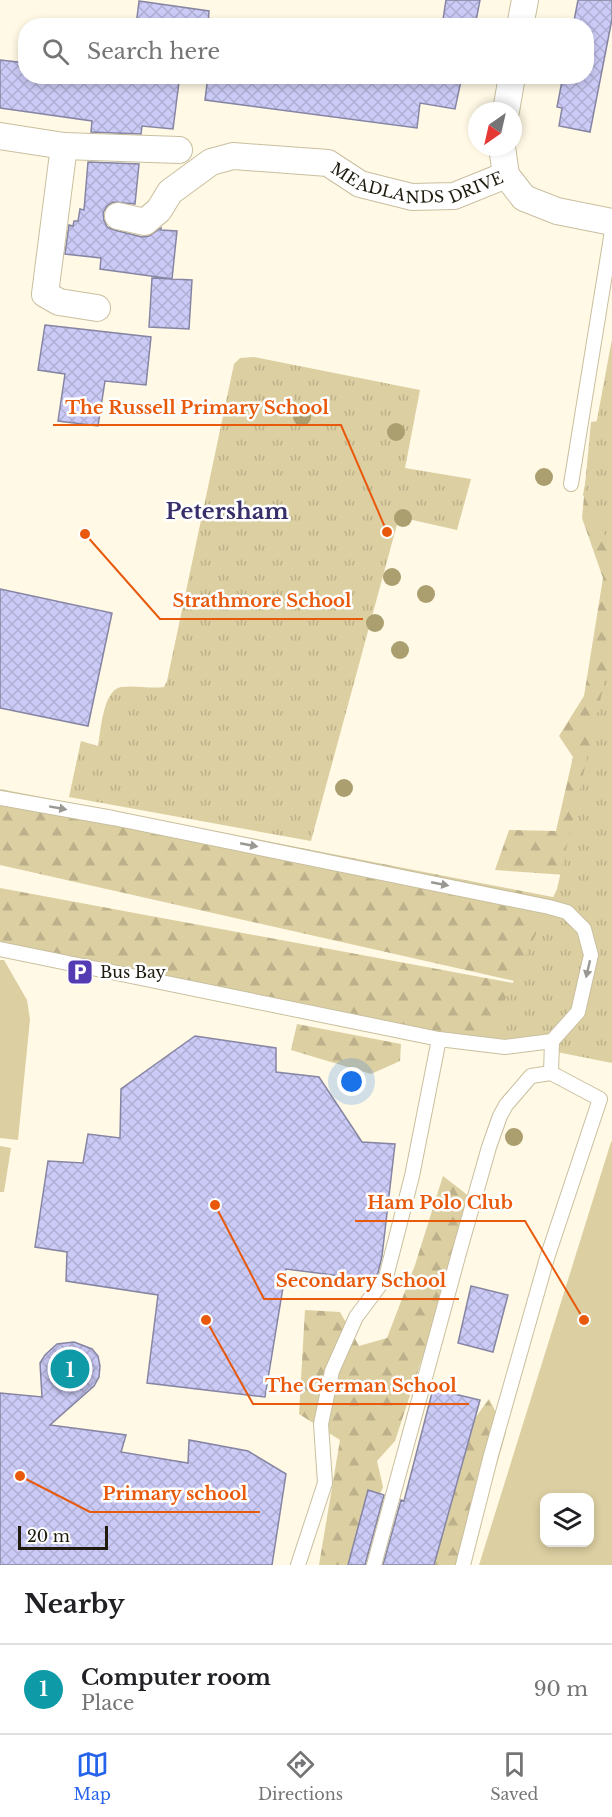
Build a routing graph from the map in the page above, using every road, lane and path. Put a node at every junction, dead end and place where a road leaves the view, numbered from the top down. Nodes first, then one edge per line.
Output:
1 (525, 0) edge
2 (522, 18) edge
3 (511, 84) edge
4 (508, 102) edge
5 (0, 136) edge
6 (64, 146) junction
7 (179, 150) dead end
8 (503, 156) edge
9 (506, 175) junction
10 (118, 216) dead end
11 (612, 222) edge
12 (612, 231) edge
13 (97, 308) dead end
14 (571, 484) dead end
15 (0, 798) edge
16 (0, 949) edge
17 (439, 1039) junction
18 (552, 1041) junction
19 (550, 1073) junction
20 (606, 1101) edge
21 (298, 1565) edge
22 (374, 1565) edge
23 (463, 1565) edge

1 - 2 street
3 - 4 street
5 - 6 street
6 - 7 street
6 - 13 street
8 - 9 street
9 - 10 street, MEADLANDS DRIVE
9 - 11 street, MEADLANDS DRIVE
12 - 14 lane
15 -> 18 lane
16 - 17 lane
17 - 18 lane
17 - 21 lane
18 - 19 lane
19 - 20 lane
19 - 22 lane
20 - 23 lane

